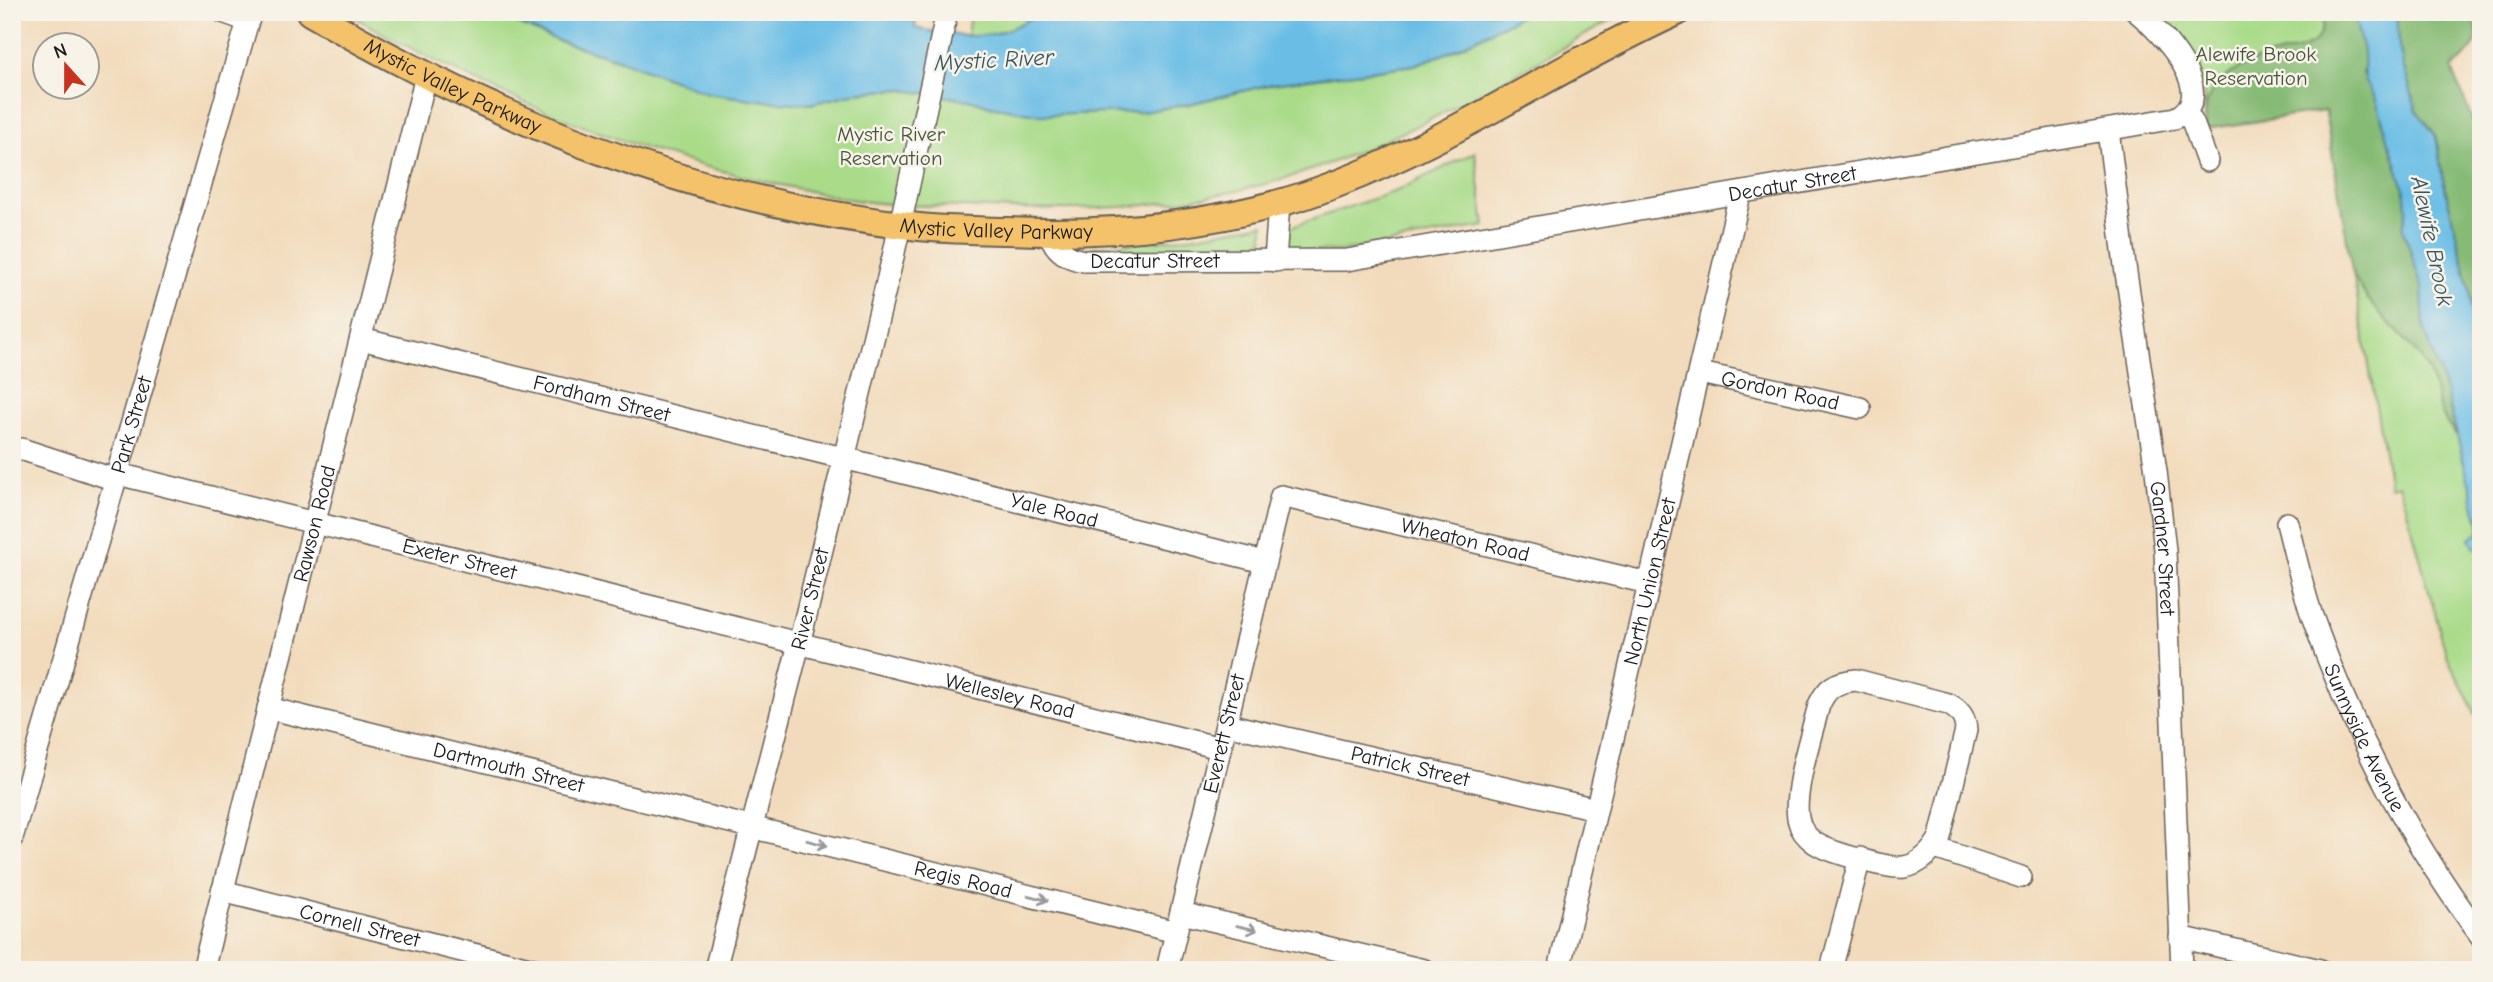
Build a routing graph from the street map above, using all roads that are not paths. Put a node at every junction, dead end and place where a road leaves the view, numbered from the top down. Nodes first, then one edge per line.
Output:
1 (223, 12) edge
2 (310, 12) edge
3 (947, 12) edge
4 (1676, 12) edge
5 (2137, 12) edge
6 (250, 16) edge
7 (426, 76) junction
8 (2186, 111) junction
9 (2108, 130) junction
10 (2207, 161) dead end
11 (1740, 194) junction
12 (1279, 203) junction
13 (901, 225) junction
14 (1049, 232) junction
15 (1275, 261) junction
16 (361, 339) junction
17 (1700, 373) junction
18 (1860, 408) dead end
19 (20, 449) dead end
20 (843, 459) junction
21 (117, 477) junction
22 (1281, 496) joint
23 (2287, 523) dead end
24 (314, 524) junction
25 (1264, 562) junction
26 (1648, 583) junction
27 (799, 644) junction
28 (268, 708) junction
29 (1226, 724) junction
30 (1220, 748) junction
31 (1596, 810) junction
32 (751, 827) junction
33 (12, 838) edge
34 (1935, 848) junction
35 (1860, 858) junction
36 (2021, 877) dead end
37 (222, 891) junction
38 (1179, 922) junction
39 (2481, 936) edge
40 (2180, 937) junction
41 (203, 970) edge
42 (537, 970) edge
43 (715, 970) edge
44 (1167, 970) edge
45 (1424, 970) edge
46 (1559, 970) edge
47 (1831, 970) edge
48 (2182, 970) edge
49 (2319, 970) edge

1 - 6 street
2 - 7 main road, Mystic Valley Parkway
3 - 13 street, River Street
4 - 12 main road, Mystic Valley Parkway
5 - 8 street
6 - 21 street, Park Street
7 - 13 main road, Mystic Valley Parkway
7 - 16 street, Rawson Road
8 - 9 street, Decatur Street
8 - 10 street
9 - 11 street, Decatur Street
9 - 40 street, Gardner Street
11 - 15 street, Decatur Street
11 - 17 street, North Union Street
12 - 14 main road, Mystic Valley Parkway
12 - 15 street
13 - 14 main road, Mystic Valley Parkway
13 - 20 street, River Street
14 - 15 street, Decatur Street
16 - 20 street, Fordham Street
16 - 24 street, Rawson Road
17 - 18 street, Gordon Road
17 - 26 street, North Union Street
19 - 21 street, Exeter Street
20 - 25 street, Yale Road
20 - 27 street, River Street
21 - 24 street, Exeter Street
21 - 33 street, Park Street
22 - 25 street, Everett Street
22 - 26 street, Wheaton Road
23 - 39 street, Sunnyside Avenue
24 - 27 street, Exeter Street
24 - 28 street, Rawson Road
25 - 29 street, Everett Street
26 - 31 street, North Union Street
27 - 30 street, Wellesley Road
27 - 32 street, River Street
28 - 32 street, Dartmouth Street
28 - 37 street, Rawson Road
29 - 30 street, Everett Street
29 - 31 street, Patrick Street
30 - 38 street, Everett Street
31 - 46 street, North Union Street
32 -> 38 street, Regis Road
32 - 43 street, River Street
34 - 35 street
34 - 35 street
34 - 36 street
35 - 47 street
37 - 41 street, Rawson Road
37 - 42 street, Cornell Street
38 - 44 street, Everett Street
38 -> 45 street, Regis Road
40 - 48 street, Gardner Street
40 - 49 street

